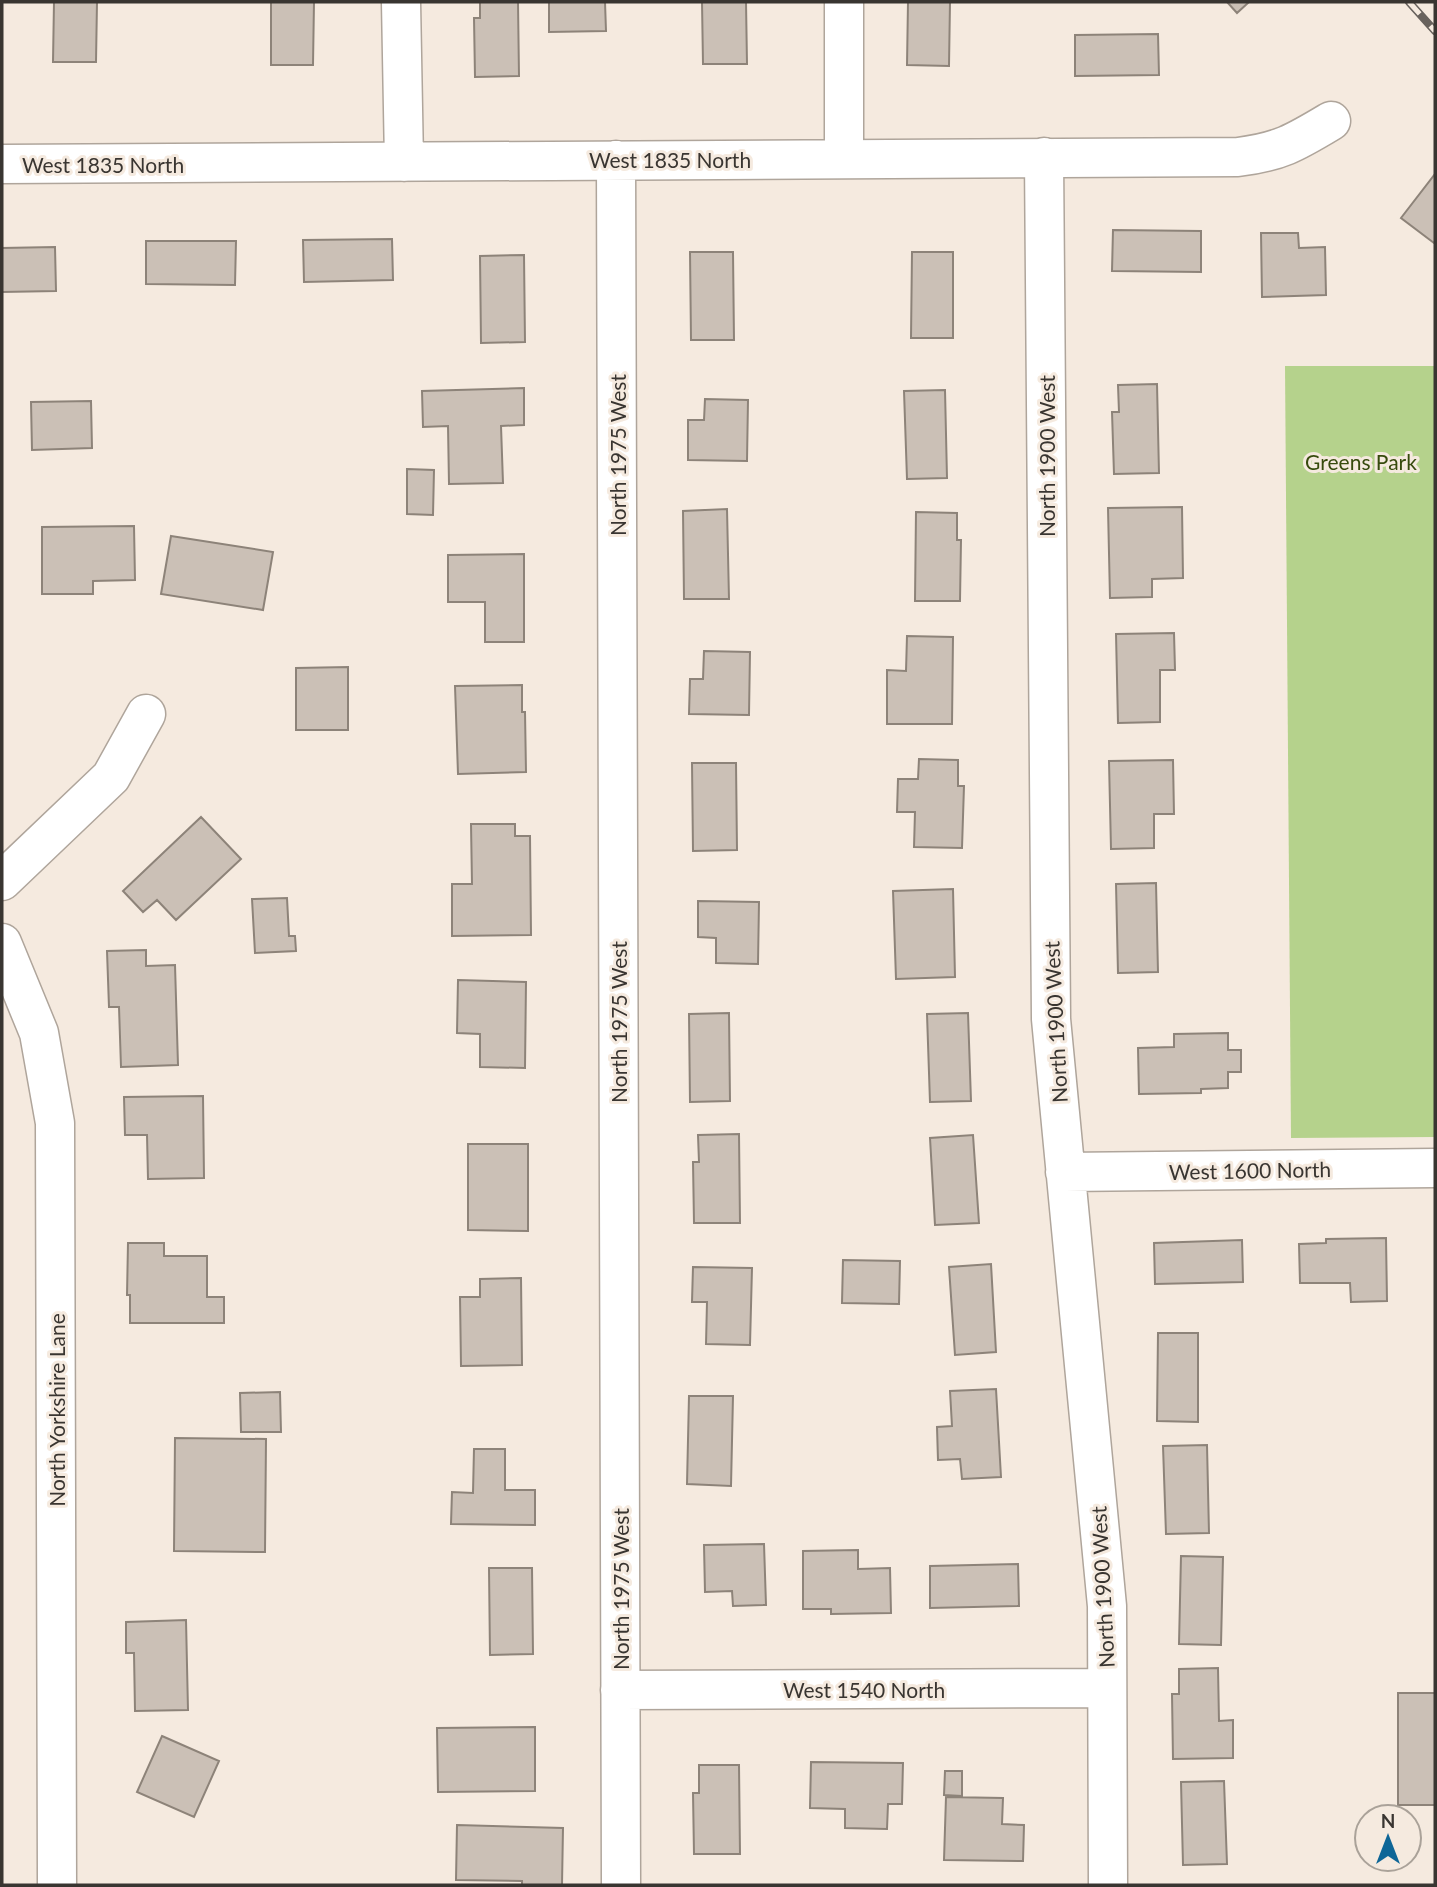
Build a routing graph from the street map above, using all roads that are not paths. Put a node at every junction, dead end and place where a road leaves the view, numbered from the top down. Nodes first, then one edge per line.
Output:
1 (401, 2) edge
2 (844, 2) edge
3 (1331, 121) dead end
4 (1044, 157) junction
5 (844, 158) junction
6 (616, 159) junction
7 (404, 162) junction
8 (2, 164) edge
9 (146, 714) dead end
10 (2, 881) edge
11 (2, 943) edge
12 (1435, 1168) edge
13 (1065, 1172) junction
14 (1107, 1688) junction
15 (620, 1690) junction
16 (57, 1885) edge
17 (621, 1885) edge
18 (1108, 1885) edge

1 - 7 street
2 - 5 street
3 - 4 street, West 1835 North
4 - 5 street, West 1835 North
4 - 13 street, North 1900 West
5 - 6 street, West 1835 North
6 - 7 street, West 1835 North
6 - 15 street, North 1975 West
7 - 8 street, West 1835 North
9 - 10 street
11 - 16 street, North Yorkshire Lane
12 - 13 street, West 1600 North
13 - 14 street, North 1900 West
14 - 15 street, West 1540 North
14 - 18 street, North 1900 West
15 - 17 street, North 1975 West

